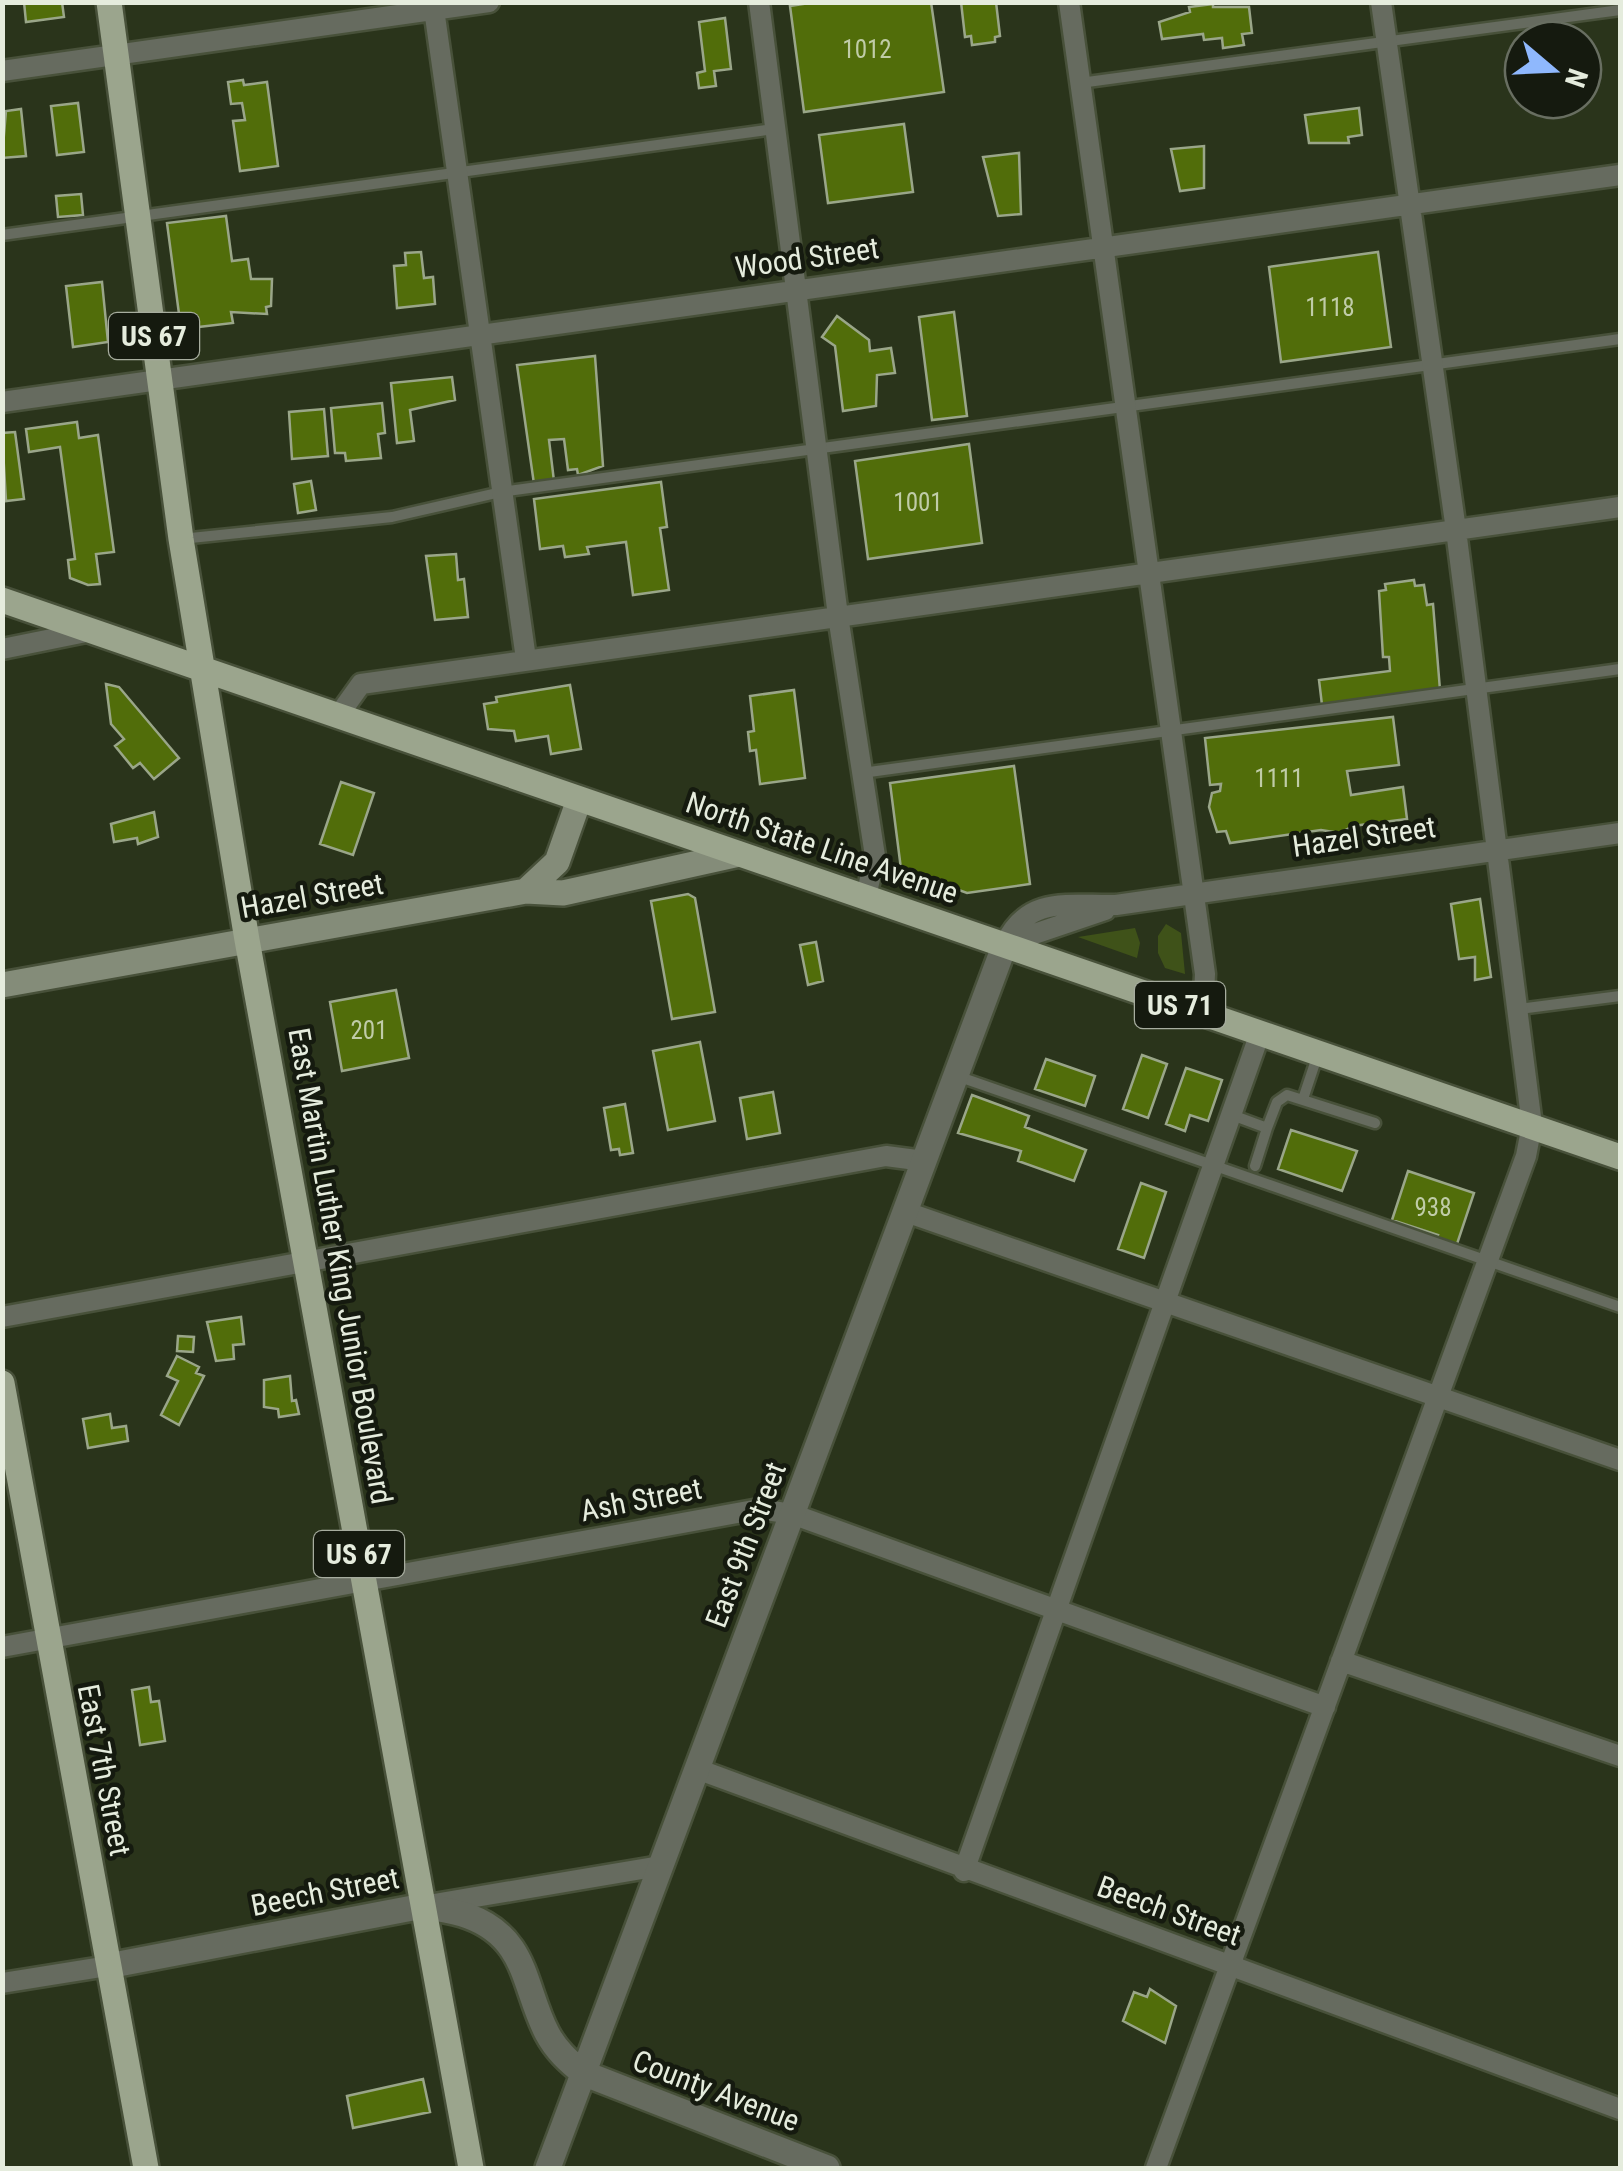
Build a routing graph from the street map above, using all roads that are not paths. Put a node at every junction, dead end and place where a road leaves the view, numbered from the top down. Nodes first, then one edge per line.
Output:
1 (109, 2) edge
2 (489, 2) edge
3 (760, 2) edge
4 (1069, 2) edge
5 (1381, 2) edge
6 (434, 6) edge
7 (1620, 10) edge
8 (1386, 41) junction
9 (116, 56) junction
10 (2, 71) edge
11 (1080, 84) junction
12 (774, 129) junction
13 (456, 174) junction
14 (1620, 176) edge
15 (1408, 206) junction
16 (137, 218) junction
17 (2, 235) edge
18 (1101, 246) junction
19 (794, 291) junction
20 (478, 334) junction
21 (1620, 339) edge
22 (1432, 364) junction
23 (160, 380) junction
24 (2, 402) edge
25 (1124, 405) junction
26 (816, 450) junction
27 (501, 492) junction
28 (1620, 506) edge
29 (1456, 530) junction
30 (182, 539) junction
31 (1148, 574) junction
32 (2, 600) edge
33 (838, 616) junction
34 (91, 631) junction
35 (2, 649) edge
36 (526, 660) junction
37 (1620, 668) edge
38 (203, 670) junction
39 (1476, 688) junction
40 (338, 716) junction
41 (1169, 730) junction
42 (862, 773) junction
43 (579, 800) junction
44 (1620, 834) edge
45 (1498, 852) junction
46 (738, 854) junction
47 (526, 891) junction
48 (1192, 894) junction
49 (866, 897) junction
50 (248, 940) junction
51 (1005, 944) junction
52 (2, 986) edge
53 (1620, 996) edge
54 (1519, 1009) junction
55 (1203, 1014) junction
56 (1260, 1033) junction
57 (1319, 1053) junction
58 (956, 1076) junction
59 (1303, 1099) junction
60 (1231, 1115) junction
61 (1375, 1123) dead end
62 (1532, 1125) junction
63 (1267, 1128) junction
64 (1620, 1157) edge
65 (924, 1160) junction
66 (1213, 1165) junction
67 (1255, 1166) dead end
68 (906, 1212) junction
69 (307, 1260) junction
70 (1488, 1261) junction
71 (1165, 1302) junction
72 (1620, 1307) edge
73 (2, 1316) edge
74 (2, 1384) edge
75 (1440, 1397) junction
76 (1620, 1460) edge
77 (792, 1514) junction
78 (364, 1583) junction
79 (1058, 1611) junction
80 (46, 1639) junction
81 (2, 1647) edge
82 (1341, 1661) junction
83 (1325, 1707) junction
84 (1620, 1733) edge
85 (1617, 1755) edge
86 (697, 1769) junction
87 (660, 1866) junction
88 (964, 1871) junction
89 (422, 1906) junction
90 (108, 1966) junction
91 (1230, 1968) junction
92 (2, 1983) edge
93 (583, 2074) junction
94 (1620, 2109) edge
95 (146, 2168) edge
96 (471, 2168) edge
97 (548, 2168) edge
98 (826, 2168) edge
99 (1156, 2168) edge

1 - 9 main road, US 67
2 - 6 street
3 - 12 street
4 - 11 street
5 - 8 street
6 - 9 street
6 - 13 street
7 - 8 lane
8 - 11 lane
8 - 15 street
9 - 10 street
9 - 16 main road, US 67
11 - 18 street
12 - 13 lane
12 - 19 street
13 - 16 lane
13 - 20 street
14 - 15 street, Wood Street
15 - 18 street, Wood Street
15 - 22 street
16 - 17 lane
16 - 23 main road, US 67
18 - 19 street, Wood Street
18 - 25 street
19 - 20 street, Wood Street
19 - 26 street
20 - 23 street, Wood Street
20 - 27 street
21 - 22 lane
22 - 25 lane
22 - 29 street
23 - 24 street, Wood Street
23 - 30 main road, US 67
25 - 26 lane
25 - 31 street
26 - 27 lane
26 - 33 street
27 - 30 lane
27 - 36 street
28 - 29 street
29 - 31 street
29 - 39 street
30 - 38 main road, US 67
31 - 33 street
31 - 41 street
32 - 34 main road, North State Line Avenue
33 - 36 street
33 - 42 street
34 - 35 street
34 - 38 main road, North State Line Avenue
36 - 40 street
37 - 39 lane
38 - 40 main road, North State Line Avenue
38 - 50 main road, East Martin Luther King Junior Boulevard / US 67
39 - 41 lane
39 - 45 street
40 - 43 main road, North State Line Avenue
41 - 42 lane
41 - 48 street
42 - 49 street
43 - 46 main road, North State Line Avenue
43 - 47 main road
44 - 45 street, Hazel Street
45 - 48 street, Hazel Street
45 - 54 street
46 - 47 main road, Hazel Street
46 - 49 main road, North State Line Avenue / US 71
47 - 50 main road, Hazel Street
48 - 51 street, Hazel Street
48 - 55 street
49 - 51 main road, North State Line Avenue / US 71
50 - 52 main road, Hazel Street
50 - 69 main road, East Martin Luther King Junior Boulevard / US 67
51 - 55 main road, North State Line Avenue / US 71
51 - 58 street, East 9th Street
53 - 54 lane
54 - 62 street
55 - 56 main road, North State Line Avenue / US 71
56 - 57 main road, North State Line Avenue / US 71
56 - 60 street
57 - 59 lane
57 - 62 main road, North State Line Avenue / US 71
58 - 65 street, East 9th Street
58 - 66 lane
59 - 61 lane
59 - 63 lane
60 - 63 lane
60 - 66 street
62 - 64 main road, North State Line Avenue / US 71
62 - 70 street
63 - 67 lane
65 - 68 street, East 9th Street
65 - 69 street
66 - 70 lane
66 - 71 street
68 - 71 street
68 - 77 street, East 9th Street
69 - 73 street
69 - 78 main road, East Martin Luther King Junior Boulevard / US 67
70 - 72 lane
70 - 75 street
71 - 75 street
71 - 79 street
74 - 80 main road, East 7th Street
75 - 76 street
75 - 82 street
77 - 78 street, Ash Street
77 - 79 street, Ash Street
77 - 86 street, East 9th Street
78 - 80 street, Ash Street
78 - 89 main road, East Martin Luther King Junior Boulevard / US 67
79 - 83 street, Ash Street
79 - 88 street
80 - 81 street, Ash Street
80 - 90 main road, East 7th Street
82 - 83 street
82 - 85 street
83 - 91 street
84 - 85 street
86 - 87 street, East 9th Street
86 - 88 street, Beech Street
87 - 89 street, Beech Street
87 - 93 street, East 9th Street
88 - 91 street, Beech Street
89 - 90 street, Beech Street
89 - 93 street
89 - 96 main road, East Martin Luther King Junior Boulevard / US 67
90 - 92 street, Beech Street
90 - 95 main road, East 7th Street
91 - 94 street, Beech Street
91 - 99 street
93 - 97 street, East 9th Street
93 - 98 street, County Avenue

